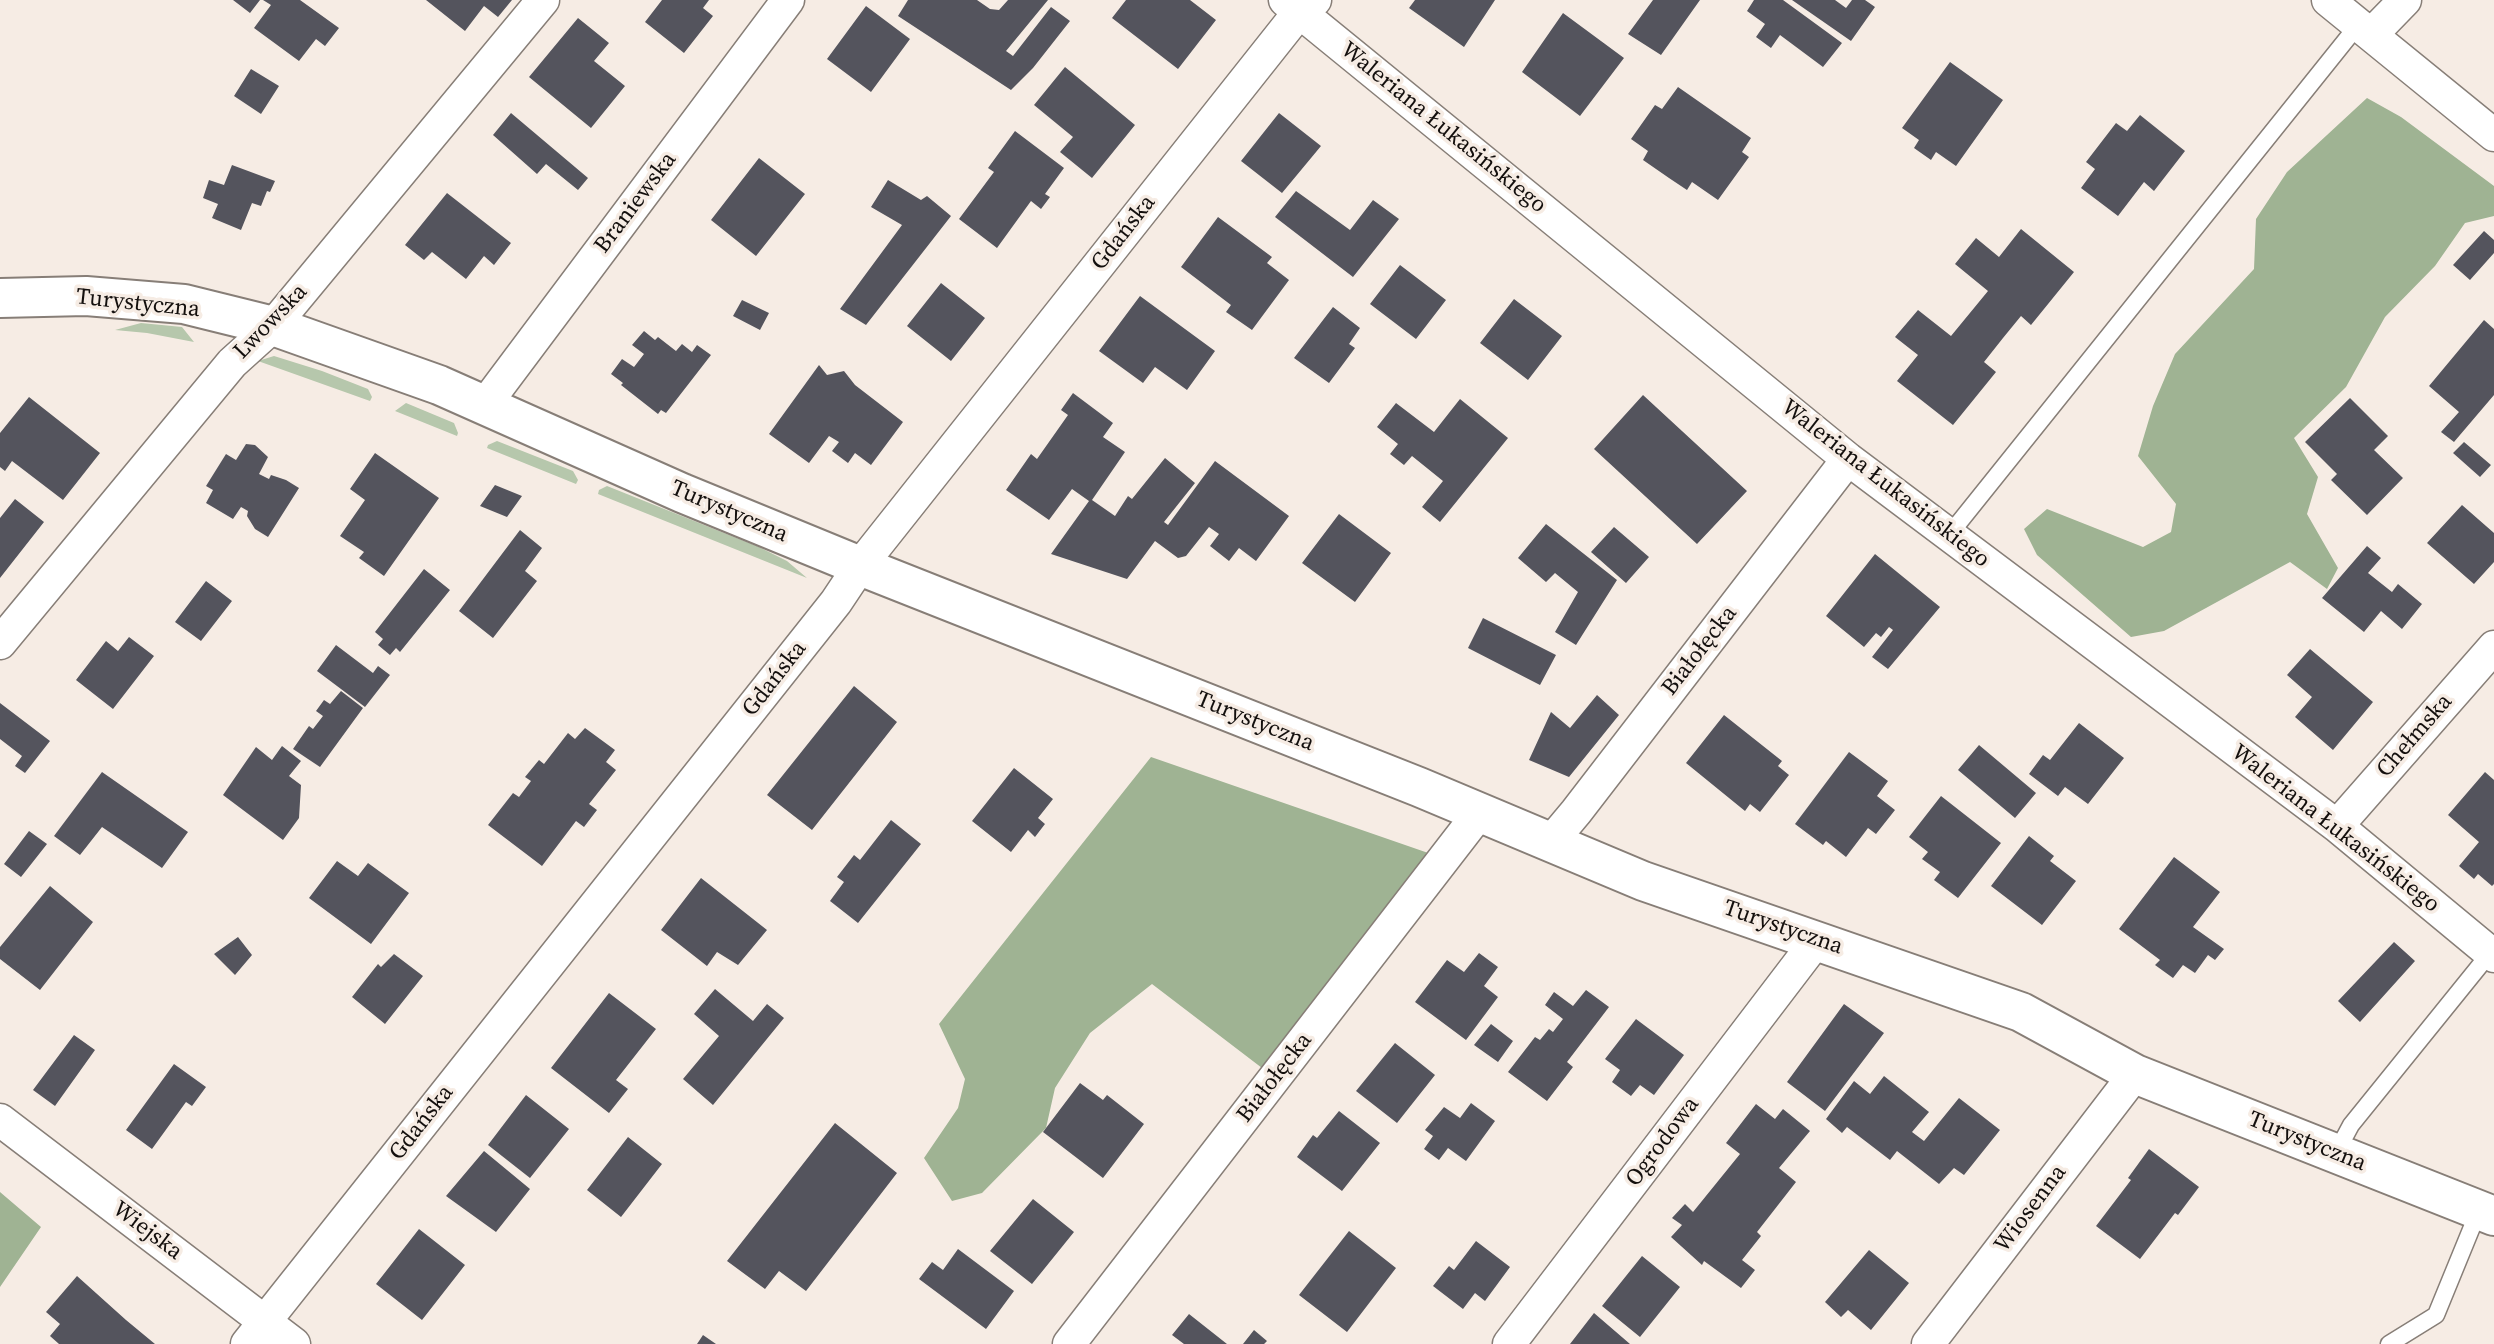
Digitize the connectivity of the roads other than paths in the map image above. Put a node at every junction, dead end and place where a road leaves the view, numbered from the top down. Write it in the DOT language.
graph roads {
  1 [pos="543,0"];
  2 [pos="788,0"];
  3 [pos="2328,0"];
  4 [pos="2405,0"];
  5 [pos="1300,4"];
  6 [pos="2365,30"];
  7 [pos="2494,135"];
  8 [pos="0,298"];
  9 [pos="273,327"];
  10 [pos="484,406"];
  11 [pos="1848,459"];
  12 [pos="1949,535"];
  13 [pos="860,566"];
  14 [pos="0,643"];
  15 [pos="2494,647"];
  16 [pos="1480,812"];
  17 [pos="2337,826"];
  18 [pos="1550,843"];
  19 [pos="1817,940"];
  20 [pos="2492,954"];
  21 [pos="2135,1074"];
  22 [pos="0,1120"];
  23 [pos="2336,1153"];
  24 [pos="2487,1213"];
  25 [pos="256,1332"];
  26 [pos="294,1344"];
  27 [pos="1069,1344"];
  28 [pos="1508,1344"];
  29 [pos="1928,1344"];
  30 [pos="2389,1344"];
  1 -- 9 [label="street, Lwowska"];
  2 -- 10 [label="street, Braniewska"];
  3 -- 6 [label="street"];
  4 -- 6 [label="street"];
  5 -- 11 [label="street, Waleriana Łukasińskiego"];
  5 -- 13 [label="street, Gdańska"];
  6 -- 7 [label="street"];
  6 -- 12 [label="lane"];
  8 -- 9 [label="street, Turystyczna"];
  9 -- 10 [label="street, Turystyczna"];
  9 -- 14 [label="street, Lwowska"];
  10 -- 13 [label="street, Turystyczna"];
  11 -- 12 [label="street, Waleriana Łukasińskiego"];
  11 -- 18 [label="street, Białołęcka"];
  12 -- 17 [label="street, Waleriana Łukasińskiego"];
  13 -- 16 [label="street, Turystyczna"];
  13 -- 25 [label="street, Gdańska"];
  15 -- 17 [label="street, Chełmska"];
  16 -- 18 [label="street, Turystyczna"];
  16 -- 27 [label="street, Białołęcka"];
  17 -- 20 [label="street, Waleriana Łukasińskiego"];
  18 -- 19 [label="street, Turystyczna"];
  19 -- 21 [label="street, Turystyczna"];
  19 -- 28 [label="street, Ogrodowa"];
  20 -- 23 [label="lane"];
  21 -- 23 [label="street, Turystyczna"];
  21 -- 29 [label="street, Wiosenna"];
  22 -- 25 [label="street, Wiejska"];
  23 -- 24 [label="street, Turystyczna"];
  24 -- 30 [label="lane"];
  25 -- 26 [label="street, Wiejska"];
}
